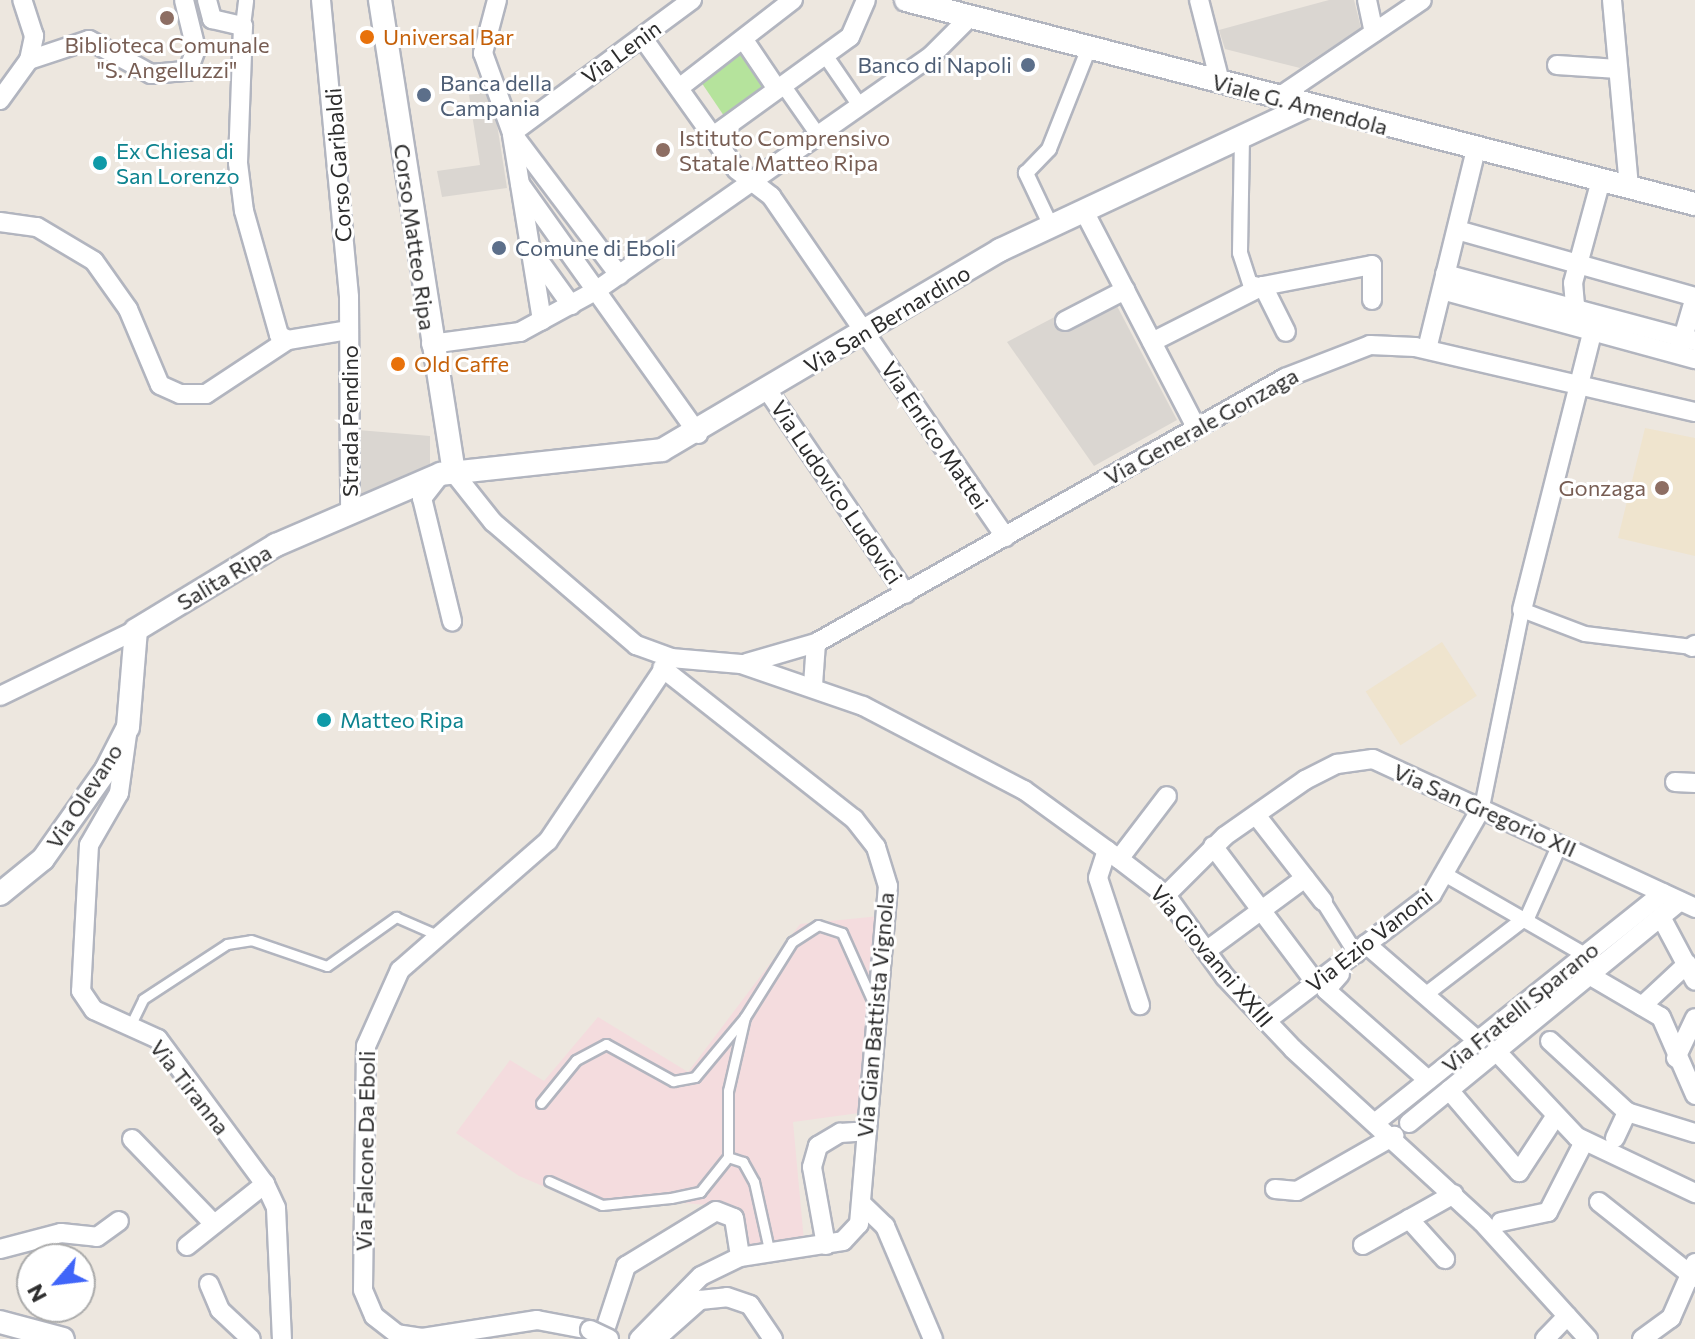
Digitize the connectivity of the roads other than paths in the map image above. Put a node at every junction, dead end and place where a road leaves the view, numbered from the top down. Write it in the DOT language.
graph roads {
  1 [pos="22,0"];
  2 [pos="184,0"];
  3 [pos="207,0"];
  4 [pos="246,0"];
  5 [pos="321,0"];
  6 [pos="380,0"];
  7 [pos="497,0"];
  8 [pos="692,0"];
  9 [pos="793,0"];
  10 [pos="866,0"];
  11 [pos="906,0"];
  12 [pos="1199,0"];
  13 [pos="1367,0"];
  14 [pos="1612,0"];
  15 [pos="1419,1"];
  16 [pos="968,8"];
  17 [pos="243,26"];
  18 [pos="1374,32"];
  19 [pos="642,37"];
  20 [pos="744,40"];
  21 [pos="1089,48"];
  22 [pos="825,55"];
  23 [pos="29,60"];
  24 [pos="1557,65"];
  25 [pos="1618,69"];
  26 [pos="1220,82"];
  27 [pos="780,87"];
  28 [pos="679,88"];
  29 [pos="1276,99"];
  30 [pos="0,100"];
  31 [pos="860,106"];
  32 [pos="1305,107"];
  33 [pos="512,133"];
  34 [pos="818,135"];
  35 [pos="713,136"];
  36 [pos="1242,137"];
  37 [pos="1476,150"];
  38 [pos="1601,180"];
  39 [pos="755,181"];
  40 [pos="520,184"];
  41 [pos="1629,188"];
  42 [pos="1695,204"];
  43 [pos="1084,211"];
  44 [pos="0,222"];
  45 [pos="1051,226"];
  46 [pos="1457,230"];
  47 [pos="531,250"];
  48 [pos="1578,263"];
  49 [pos="619,275"];
  50 [pos="1444,282"];
  51 [pos="1263,286"];
  52 [pos="597,290"];
  53 [pos="1125,290"];
  54 [pos="1695,297"];
  55 [pos="1372,300"];
  56 [pos="571,305"];
  57 [pos="1582,313"];
  58 [pos="542,321"];
  59 [pos="1065,321"];
  60 [pos="349,330"];
  61 [pos="1593,330"];
  62 [pos="1286,332"];
  63 [pos="865,333"];
  64 [pos="288,340"];
  65 [pos="1152,342"];
  66 [pos="431,344"];
  67 [pos="1688,348"];
  68 [pos="1427,349"];
  69 [pos="1581,387"];
  70 [pos="768,391"];
  71 [pos="1695,412"];
  72 [pos="1196,427"];
  73 [pos="698,434"];
  74 [pos="448,474"];
  75 [pos="350,511"];
  76 [pos="1005,537"];
  77 [pos="906,594"];
  78 [pos="1522,610"];
  79 [pos="452,621"];
  80 [pos="136,630"];
  81 [pos="822,634"];
  82 [pos="636,645"];
  83 [pos="1693,646"];
  84 [pos="782,656"];
  85 [pos="741,664"];
  86 [pos="663,669"];
  87 [pos="804,682"];
  88 [pos="0,696"];
  89 [pos="128,727"];
  90 [pos="1675,782"];
  91 [pos="1695,783"];
  92 [pos="1167,796"];
  93 [pos="1482,807"];
  94 [pos="1256,815"];
  95 [pos="1560,844"];
  96 [pos="1213,846"];
  97 [pos="1113,854"];
  98 [pos="1446,875"];
  99 [pos="1305,878"];
  100 [pos="0,894"];
  101 [pos="1166,895"];
  102 [pos="1323,901"];
  103 [pos="1679,901"];
  104 [pos="1261,910"];
  105 [pos="1528,916"];
  106 [pos="1661,917"];
  107 [pos="435,934"];
  108 [pos="1361,950"];
  109 [pos="1206,951"];
  110 [pos="1585,955"];
  111 [pos="1691,973"];
  112 [pos="1589,975"];
  113 [pos="1316,983"];
  114 [pos="1425,995"];
  115 [pos="1140,1005"];
  116 [pos="1642,1006"];
  117 [pos="878,1014"];
  118 [pos="745,1017"];
  119 [pos="1695,1018"];
  120 [pos="1266,1021"];
  121 [pos="132,1022"];
  122 [pos="1478,1041"];
  123 [pos="1550,1041"];
  124 [pos="1496,1051"];
  125 [pos="1676,1058"];
  126 [pos="1428,1080"];
  127 [pos="1449,1090"];
  128 [pos="1695,1095"];
  129 [pos="541,1103"];
  130 [pos="1627,1112"];
  131 [pos="1555,1117"];
  132 [pos="1376,1122"];
  133 [pos="1409,1123"];
  134 [pos="866,1131"];
  135 [pos="1695,1133"];
  136 [pos="1394,1136"];
  137 [pos="1615,1138"];
  138 [pos="132,1139"];
  139 [pos="1584,1142"];
  140 [pos="728,1157"];
  141 [pos="549,1181"];
  142 [pos="265,1184"];
  143 [pos="1275,1189"];
  144 [pos="1695,1193"];
  145 [pos="1454,1194"];
  146 [pos="1599,1202"];
  147 [pos="862,1204"];
  148 [pos="1409,1219"];
  149 [pos="119,1221"];
  150 [pos="1501,1222"];
  151 [pos="214,1224"];
  152 [pos="826,1245"];
  153 [pos="1363,1245"];
  154 [pos="187,1246"];
  155 [pos="0,1249"];
  156 [pos="740,1257"];
  157 [pos="771,1257"];
  158 [pos="1445,1259"];
  159 [pos="1693,1281"];
  160 [pos="209,1284"];
  161 [pos="1567,1316"];
  162 [pos="0,1322"];
  163 [pos="596,1335"];
  164 [pos="643,1336"];
  165 [pos="63,1339"];
  166 [pos="251,1339"];
  167 [pos="282,1339"];
  168 [pos="609,1339"];
  169 [pos="773,1339"];
  170 [pos="933,1339"];
  171 [pos="1545,1339"];
  172 [pos="1588,1339"];
  173 [pos="1642,1339"];
  1 -- 23 [label="street"];
  2 -- 23 [label="street"];
  3 -- 17 [label="street"];
  4 -- 17 [label="street"];
  5 -- 60 [label="street, Corso Garibaldi"];
  6 -- 66 [label="street, Corso Matteo Ripa"];
  7 -- 33 [label="street"];
  8 -- 19 [label="street, Via Lenin"];
  9 -- 20 [label="street"];
  10 -- 22 [label="street"];
  11 -- 16 [label="street, Viale G. Amendola"];
  12 -- 26 [label="street"];
  13 -- 18 [label="street"];
  14 -- 25 [label="street"];
  15 -- 18 [label="street"];
  16 -- 21 [label="street, Viale G. Amendola"];
  16 -- 31 [label="street"];
  17 -- 64 [label="street"];
  18 -- 29 [label="street"];
  19 -- 28 [label="street, Via Enrico Mattei"];
  19 -- 33 [label="street, Via Lenin"];
  20 -- 27 [label="street"];
  20 -- 28 [label="street"];
  21 -- 26 [label="street, Viale G. Amendola"];
  21 -- 45 [label="street"];
  22 -- 27 [label="street"];
  22 -- 31 [label="street"];
  23 -- 30 [label="street"];
  24 -- 25 [label="street"];
  25 -- 41 [label="street"];
  26 -- 29 [label="street, Viale G. Amendola"];
  27 -- 34 [label="street"];
  27 -- 35 [label="street"];
  28 -- 35 [label="street, Via Enrico Mattei"];
  29 -- 32 [label="street, Viale G. Amendola"];
  31 -- 34 [label="street"];
  32 -- 36 [label="street, Via San Bernardino"];
  32 -- 37 [label="street, Viale G. Amendola"];
  33 -- 40 [label="street"];
  33 -- 49 [label="street"];
  34 -- 39 [label="street"];
  35 -- 39 [label="street, Via Enrico Mattei"];
  36 -- 43 [label="street, Via San Bernardino"];
  36 -- 51 [label="street"];
  37 -- 38 [label="street, Viale G. Amendola"];
  37 -- 46 [label="street"];
  38 -- 41 [label="street, Viale G. Amendola"];
  38 -- 48 [label="street"];
  39 -- 49 [label="street"];
  39 -- 63 [label="street, Via Enrico Mattei"];
  40 -- 47 [label="street"];
  40 -- 52 [label="street"];
  41 -- 42 [label="street, Viale G. Amendola"];
  43 -- 45 [label="street, Via San Bernardino"];
  43 -- 53 [label="street"];
  44 -- 64 [label="street"];
  45 -- 63 [label="street, Via San Bernardino"];
  46 -- 48 [label="street"];
  46 -- 50 [label="street"];
  47 -- 56 [label="street"];
  47 -- 58 [label="street"];
  48 -- 54 [label="street"];
  48 -- 57 [label="street"];
  49 -- 52 [label="street"];
  50 -- 57 [label="street"];
  50 -- 61 [label="street"];
  50 -- 68 [label="street"];
  51 -- 55 [label="street"];
  51 -- 62 [label="street"];
  51 -- 65 [label="street"];
  52 -- 56 [label="street"];
  52 -- 73 [label="street"];
  53 -- 59 [label="street"];
  53 -- 65 [label="street"];
  54 -- 67 [label="street"];
  56 -- 58 [label="street"];
  57 -- 61 [label="street"];
  57 -- 67 [label="street"];
  58 -- 66 [label="street"];
  60 -- 64 [label="street"];
  60 -- 75 [label="street, Strada Pendino"];
  61 -- 67 [label="street"];
  61 -- 69 [label="street"];
  63 -- 70 [label="street, Via San Bernardino"];
  63 -- 76 [label="street, Via Enrico Mattei"];
  65 -- 72 [label="street"];
  66 -- 74 [label="street, Corso Matteo Ripa"];
  68 -- 69 [label="street, Via Generale Gonzaga"];
  68 -- 72 [label="street, Via Generale Gonzaga"];
  69 -- 71 [label="street, Via Generale Gonzaga"];
  69 -- 78 [label="street"];
  70 -- 73 [label="street, Via San Bernardino"];
  70 -- 77 [label="street, Via Ludovico Ludovici"];
  72 -- 76 [label="street, Via Generale Gonzaga"];
  73 -- 74 [label="street, Via San Bernardino"];
  74 -- 75 [label="street, Salita Ripa"];
  74 -- 79 [label="street"];
  74 -- 82 [label="street, Via Gian Battista Vignola"];
  75 -- 80 [label="street, Salita Ripa"];
  76 -- 77 [label="street, Via Generale Gonzaga"];
  77 -- 81 [label="street, Via Generale Gonzaga"];
  78 -- 83 [label="street"];
  78 -- 93 [label="street"];
  80 -- 88 [label="street, Salita Ripa"];
  80 -- 89 [label="street, Via Olevano"];
  81 -- 84 [label="street, Via Generale Gonzaga"];
  81 -- 87 [label="street"];
  82 -- 86 [label="street, Via Gian Battista Vignola"];
  82 -- 86 [label="street, Via Gian Battista Vignola"];
  84 -- 85 [label="street, Via Generale Gonzaga"];
  84 -- 87 [label="street"];
  85 -- 86 [label="street, Via Giovanni XXIII"];
  85 -- 87 [label="street, Via Giovanni XXIII"];
  86 -- 107 [label="street, Via Falcone Da Eboli"];
  86 -- 117 [label="street, Via Gian Battista Vignola"];
  87 -- 97 [label="street, Via Giovanni XXIII"];
  89 -- 100 [label="street, Via Olevano"];
  89 -- 121 [label="street, Via Tiranna"];
  90 -- 91 [label="street"];
  92 -- 97 [label="street"];
  93 -- 94 [label="street, Via San Gregorio XII"];
  93 -- 95 [label="street, Via San Gregorio XII"];
  93 -- 98 [label="street, Via Ezio Vanoni"];
  94 -- 96 [label="street, Via San Gregorio XII"];
  94 -- 99 [label="street"];
  95 -- 103 [label="street, Via San Gregorio XII"];
  95 -- 105 [label="street"];
  96 -- 101 [label="street, Via San Gregorio XII"];
  96 -- 104 [label="street"];
  97 -- 101 [label="street, Via Giovanni XXIII"];
  97 -- 115 [label="street"];
  98 -- 105 [label="street"];
  98 -- 108 [label="street, Via Ezio Vanoni"];
  99 -- 102 [label="street"];
  99 -- 104 [label="street"];
  101 -- 109 [label="street, Via Giovanni XXIII"];
  102 -- 108 [label="street"];
  103 -- 106 [label="street"];
  103 -- 110 [label="street, Via Fratelli Sparano"];
  104 -- 109 [label="street"];
  104 -- 113 [label="street"];
  105 -- 110 [label="street"];
  105 -- 114 [label="street"];
  106 -- 111 [label="street"];
  106 -- 112 [label="street"];
  107 -- 121 [label="lane"];
  107 -- 163 [label="street, Via Falcone Da Eboli"];
  108 -- 113 [label="street, Via Ezio Vanoni"];
  108 -- 114 [label="street"];
  108 -- 126 [label="street"];
  109 -- 120 [label="street, Via Giovanni XXIII"];
  110 -- 122 [label="street, Via Fratelli Sparano"];
  111 -- 116 [label="street"];
  112 -- 116 [label="street"];
  112 -- 124 [label="street"];
  113 -- 120 [label="street, Via Ezio Vanoni"];
  114 -- 122 [label="street"];
  116 -- 125 [label="street"];
  117 -- 118 [label="lane"];
  117 -- 134 [label="street, Via Gian Battista Vignola"];
  118 -- 129 [label="lane"];
  118 -- 140 [label="lane"];
  119 -- 125 [label="street"];
  120 -- 132 [label="street, Via Giovanni XXIII"];
  121 -- 142 [label="street, Via Tiranna"];
  122 -- 126 [label="street, Via Fratelli Sparano"];
  123 -- 130 [label="street"];
  124 -- 127 [label="street"];
  124 -- 131 [label="street"];
  125 -- 128 [label="street"];
  126 -- 132 [label="street, Via Fratelli Sparano"];
  127 -- 131 [label="street"];
  127 -- 133 [label="street"];
  130 -- 135 [label="street"];
  130 -- 137 [label="street"];
  131 -- 139 [label="street"];
  132 -- 136 [label="street, Via Giovanni XXIII"];
  134 -- 147 [label="street, Via Gian Battista Vignola"];
  134 -- 152 [label="street"];
  136 -- 143 [label="street"];
  136 -- 145 [label="street, Via Giovanni XXIII"];
  138 -- 151 [label="street"];
  139 -- 144 [label="street"];
  139 -- 150 [label="street"];
  140 -- 141 [label="lane"];
  140 -- 157 [label="lane"];
  142 -- 151 [label="street"];
  142 -- 167 [label="street, Via Tiranna"];
  145 -- 148 [label="street"];
  145 -- 161 [label="street, Via Giovanni XXIII"];
  146 -- 159 [label="street"];
  147 -- 152 [label="street"];
  147 -- 170 [label="street"];
  148 -- 153 [label="street"];
  148 -- 158 [label="street"];
  149 -- 155 [label="street"];
  151 -- 154 [label="street"];
  152 -- 157 [label="street"];
  156 -- 157 [label="street"];
  156 -- 163 [label="street"];
  156 -- 164 [label="street"];
  159 -- 173 [label="street"];
  160 -- 166 [label="street"];
  161 -- 171 [label="street"];
  161 -- 172 [label="street, Via Giovanni XXIII"];
  162 -- 165 [label="street"];
  163 -- 168 [label="street, Via Falcone Da Eboli, bridge"];
  164 -- 169 [label="street"];
}
